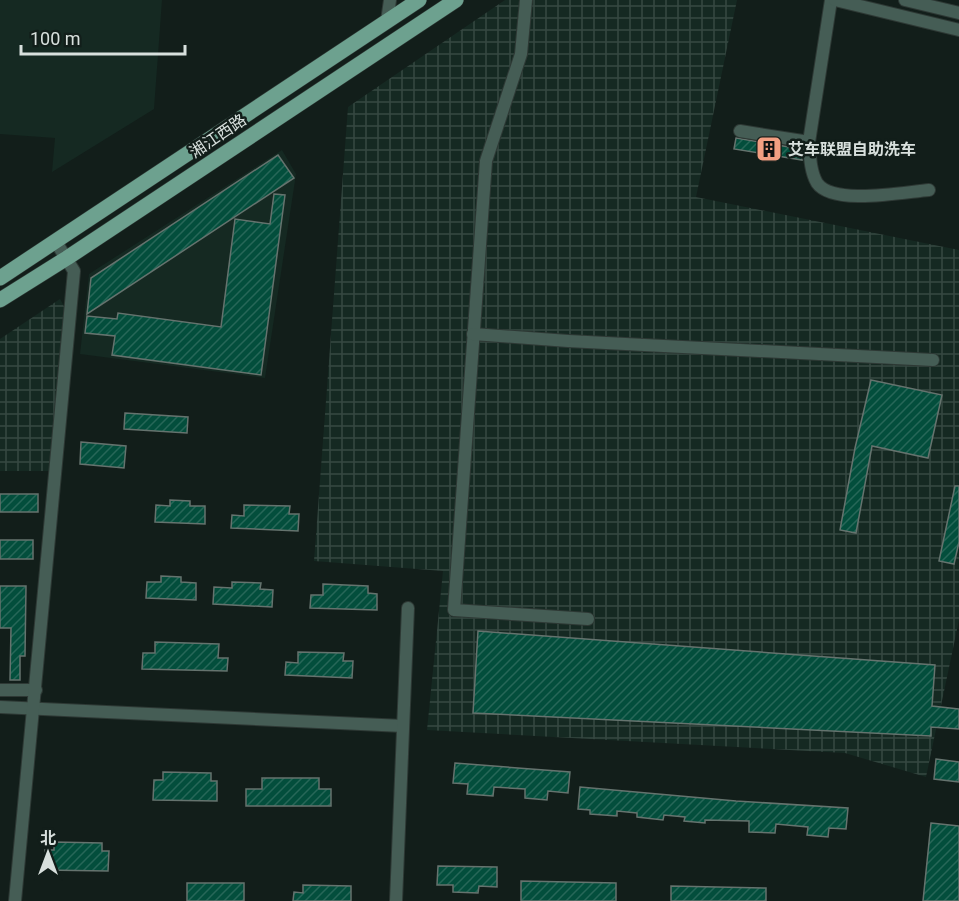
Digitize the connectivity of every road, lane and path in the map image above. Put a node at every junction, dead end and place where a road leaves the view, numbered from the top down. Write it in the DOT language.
graph roads {
  1 [pos="390,0"];
  2 [pos="419,0"];
  3 [pos="456,0"];
  4 [pos="526,0"];
  5 [pos="833,0"];
  6 [pos="905,0"];
  7 [pos="959,14"];
  8 [pos="387,21"];
  9 [pos="959,30"];
  10 [pos="740,131"];
  11 [pos="809,142"];
  12 [pos="929,190"];
  13 [pos="56,242"];
  14 [pos="67,258"];
  15 [pos="0,278"];
  16 [pos="0,300"];
  17 [pos="473,334"];
  18 [pos="933,360"];
  19 [pos="408,608"];
  20 [pos="588,619"];
  21 [pos="0,690"];
  22 [pos="36,690"];
  23 [pos="0,706"];
  24 [pos="34,708"];
  25 [pos="403,726"];
  26 [pos="15,901"];
  27 [pos="396,901"];
  1 -- 8 [label="street"];
  2 -- 8 [label="main road, 湘江西路"];
  3 -- 14 [label="main road, 湘江西路"];
  4 -- 17 [label="street"];
  5 -- 9 [label="street"];
  5 -- 11 [label="street"];
  6 -- 7 [label="street"];
  8 -- 13 [label="main road, 湘江西路"];
  10 -- 11 [label="street"];
  11 -- 12 [label="street"];
  13 -- 14 [label="street"];
  13 -- 15 [label="main road, 湘江西路"];
  14 -- 16 [label="main road, 湘江西路"];
  14 -- 22 [label="street"];
  17 -- 18 [label="street"];
  17 -- 20 [label="street"];
  19 -- 25 [label="street"];
  21 -- 22 [label="street"];
  22 -- 24 [label="street"];
  23 -- 24 [label="street"];
  24 -- 25 [label="street"];
  24 -- 26 [label="street"];
  25 -- 27 [label="street"];
}
